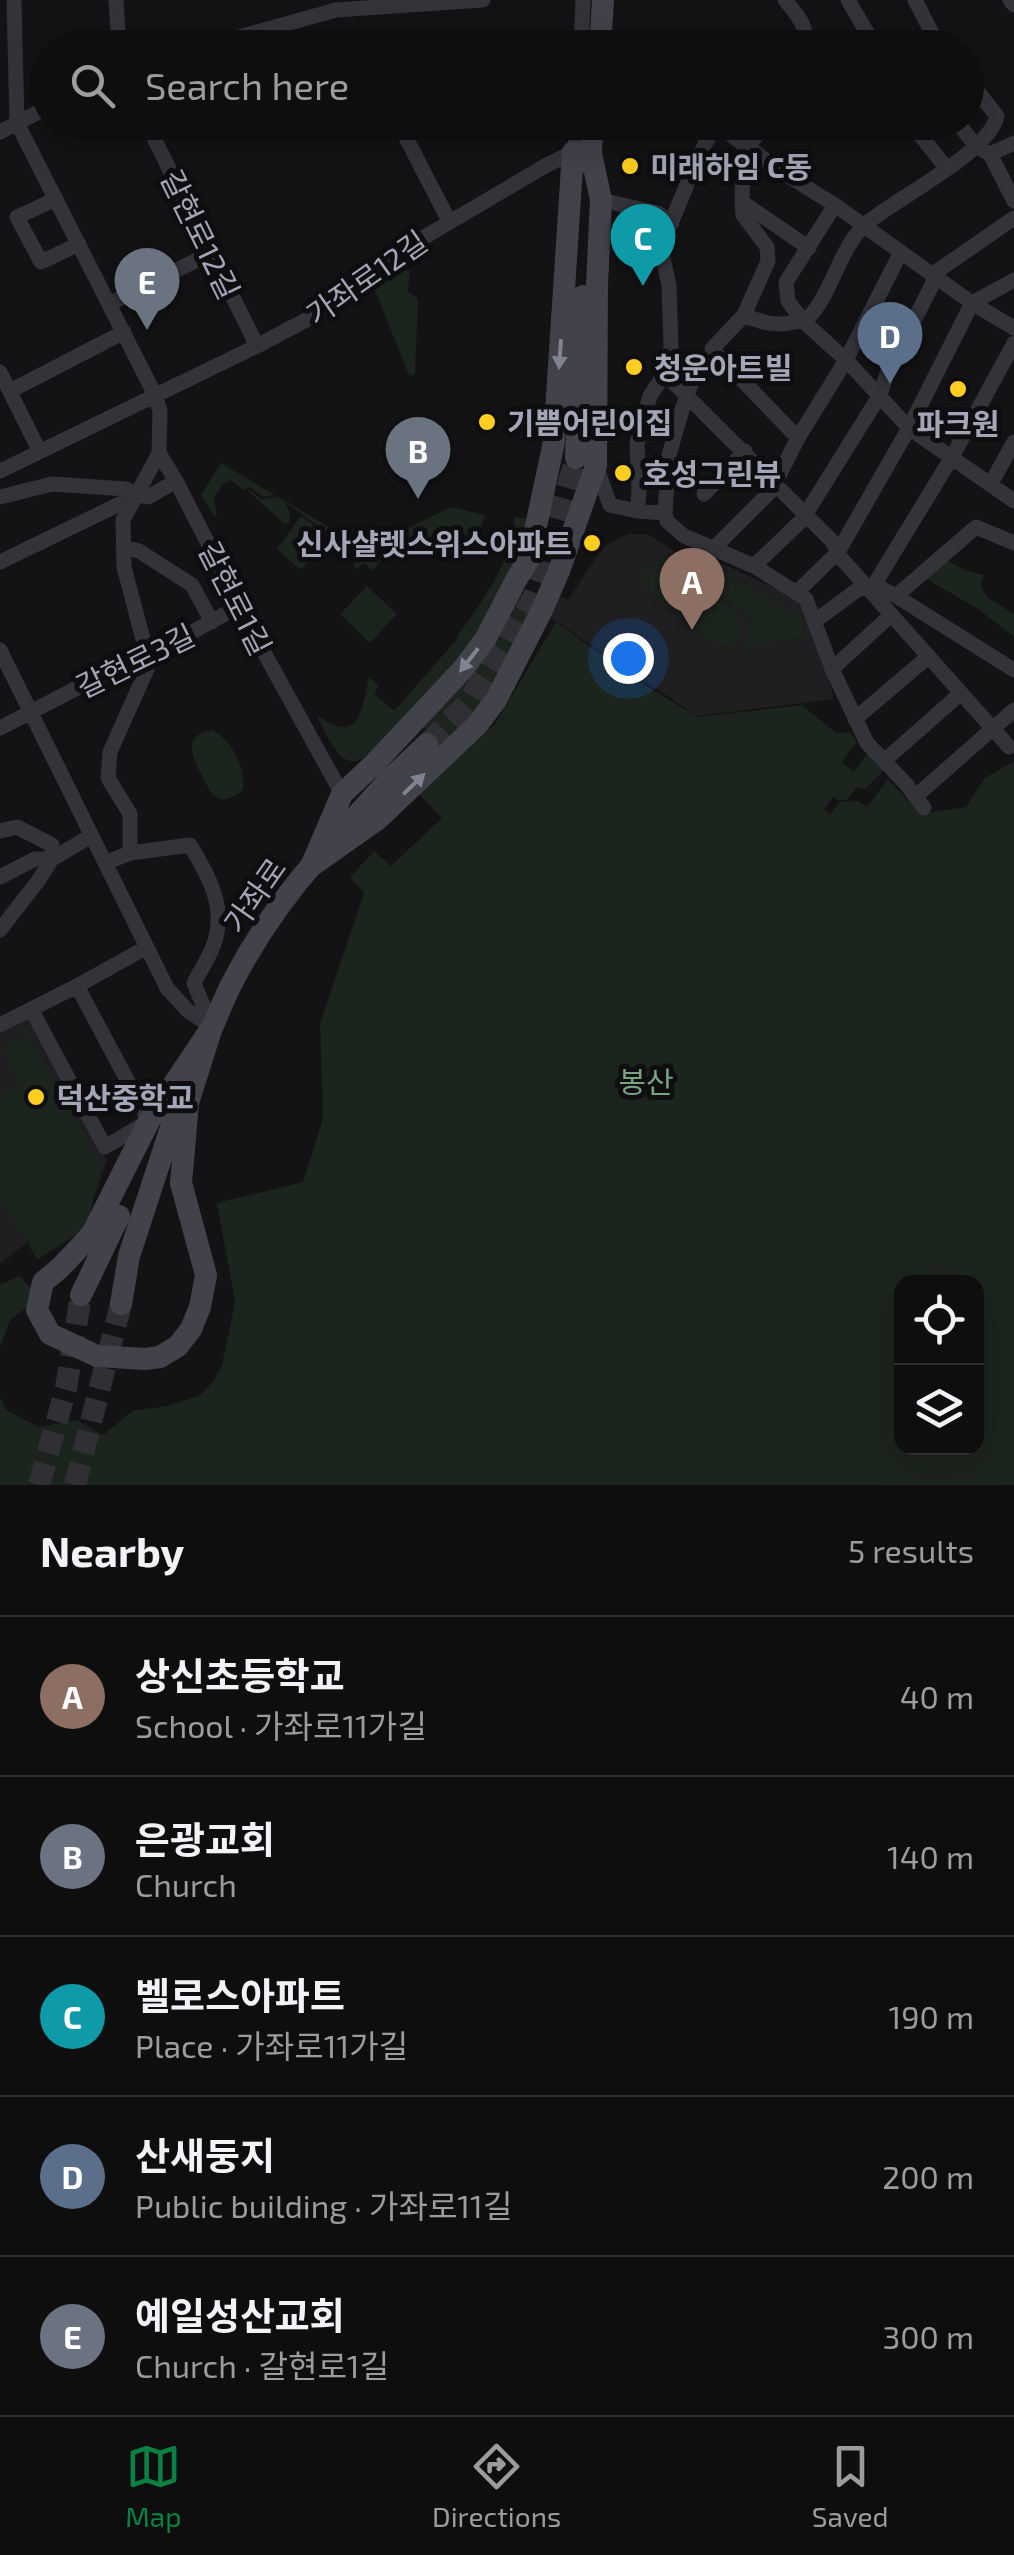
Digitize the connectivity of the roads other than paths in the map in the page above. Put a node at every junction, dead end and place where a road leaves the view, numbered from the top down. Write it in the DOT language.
graph roads {
  1 [pos="14,0"];
  2 [pos="116,0"];
  3 [pos="483,0"];
  4 [pos="583,0"];
  5 [pos="602,0"];
  6 [pos="785,0"];
  7 [pos="915,0"];
  8 [pos="854,2"];
  9 [pos="389,3"];
  10 [pos="118,30"];
  11 [pos="262,30"];
  12 [pos="582,30"];
  13 [pos="601,30"];
  14 [pos="806,30"];
  15 [pos="867,30"];
  16 [pos="930,30"];
  17 [pos="984,100"];
  18 [pos="30,117"];
  19 [pos="17,123"];
  20 [pos="0,132"];
  21 [pos="155,140"];
  22 [pos="407,140"];
  23 [pos="580,140"];
  24 [pos="587,140"];
  25 [pos="707,140"];
  26 [pos="739,140"];
  27 [pos="752,140"];
  28 [pos="924,140"];
  29 [pos="974,140"];
  30 [pos="1014,143"];
  31 [pos="747,146"];
  32 [pos="983,150"];
  33 [pos="582,153"];
  34 [pos="947,169"];
  35 [pos="56,198"];
  36 [pos="601,200"];
  37 [pos="1014,201"];
  38 [pos="742,202"];
  39 [pos="835,205"];
  40 [pos="1014,218"];
  41 [pos="448,221"];
  42 [pos="672,223"];
  43 [pos="864,226"];
  44 [pos="79,244"];
  45 [pos="809,248"];
  46 [pos="900,252"];
  47 [pos="210,253"];
  48 [pos="933,274"];
  49 [pos="1014,280"];
  50 [pos="972,303"];
  51 [pos="109,304"];
  52 [pos="744,315"];
  53 [pos="802,320"];
  54 [pos="1014,328"];
  55 [pos="124,332"];
  56 [pos="1014,342"];
  57 [pos="257,346"];
  58 [pos="714,351"];
  59 [pos="846,360"];
  60 [pos="0,372"];
  61 [pos="666,372"];
  62 [pos="10,391"];
  63 [pos="688,395"];
  64 [pos="880,395"];
  65 [pos="155,396"];
  66 [pos="909,428"];
  67 [pos="798,438"];
  68 [pos="1014,442"];
  69 [pos="39,450"];
  70 [pos="745,451"];
  71 [pos="158,453"];
  72 [pos="952,457"];
  73 [pos="637,458"];
  74 [pos="586,462"];
  75 [pos="667,466"];
  76 [pos="0,471"];
  77 [pos="546,480"];
  78 [pos="176,481"];
  79 [pos="776,482"];
  80 [pos="990,484"];
  81 [pos="704,494"];
  82 [pos="138,495"];
  83 [pos="587,495"];
  84 [pos="0,497"];
  85 [pos="1014,501"];
  86 [pos="637,512"];
  87 [pos="806,512"];
  88 [pos="666,517"];
  89 [pos="1014,542"];
  90 [pos="123,547"];
  91 [pos="712,550"];
  92 [pos="838,552"];
  93 [pos="530,559"];
  94 [pos="0,562"];
  95 [pos="754,566"];
  96 [pos="558,571"];
  97 [pos="870,585"];
  98 [pos="796,593"];
  99 [pos="896,596"];
  100 [pos="507,598"];
  101 [pos="239,606"];
  102 [pos="544,607"];
  103 [pos="892,616"];
  104 [pos="212,622"];
  105 [pos="814,622"];
  106 [pos="0,650"];
  107 [pos="146,656"];
  108 [pos="929,656"];
  109 [pos="832,669"];
  110 [pos="1014,670"];
  111 [pos="961,693"];
  112 [pos="1014,710"];
  113 [pos="31,712"];
  114 [pos="856,719"];
  115 [pos="993,727"];
  116 [pos="0,728"];
  117 [pos="428,744"];
  118 [pos="1009,747"];
  119 [pos="884,761"];
  120 [pos="342,794"];
  121 [pos="0,832"];
  122 [pos="92,836"];
  123 [pos="130,853"];
  124 [pos="52,860"];
  125 [pos="104,863"];
  126 [pos="310,867"];
  127 [pos="0,876"];
  128 [pos="0,930"];
  129 [pos="147,947"];
  130 [pos="78,986"];
  131 [pos="31,1008"];
  132 [pos="0,1025"];
  133 [pos="212,1027"];
  134 [pos="176,1112"];
  135 [pos="149,1121"];
  136 [pos="81,1294"];
  137 [pos="121,1304"];
  1 -- 19 [label="street"];
  2 -- 10 [label="street"];
  3 -- 9 [label="street"];
  4 -- 12 [label="street"];
  5 -- 13 [label="main road"];
  6 -- 14 [label="street"];
  7 -- 16 [label="street"];
  8 -- 15 [label="street"];
  9 -- 11 [label="street"];
  17 -- 32 [label="street"];
  18 -- 19 [label="street"];
  19 -- 20 [label="street"];
  19 -- 35 [label="street"];
  21 -- 47 [label="street, 갈현로12길"];
  22 -- 41 [label="street"];
  23 -- 33 [label="street"];
  24 -- 33 [label="main road"];
  25 -- 42 [label="street"];
  26 -- 31 [label="street"];
  27 -- 31 [label="street"];
  28 -- 34 [label="street"];
  29 -- 32 [label="street"];
  30 -- 32 [label="street"];
  31 -- 38 [label="street"];
  31 -- 39 [label="street"];
  32 -- 34 [label="street"];
  32 -- 37 [label="street"];
  33 -- 36 [label="main road"];
  33 -- 41 [label="street, 가좌로12길"];
  33 -- 74 [label="main road"];
  33 -- 77 [label="main road, one-way"];
  34 -- 43 [label="street"];
  35 -- 44 [label="street"];
  35 -- 44 [label="street"];
  36 -- 42 [label="street"];
  36 -- 74 [label="main road"];
  38 -- 45 [label="street"];
  38 -- 52 [label="street"];
  39 -- 43 [label="street"];
  39 -- 45 [label="street"];
  40 -- 48 [label="street"];
  41 -- 57 [label="street, 가좌로12길"];
  42 -- 61 [label="street"];
  43 -- 46 [label="street"];
  43 -- 53 [label="street"];
  44 -- 51 [label="street"];
  45 -- 53 [label="street"];
  46 -- 48 [label="street"];
  46 -- 59 [label="street"];
  47 -- 51 [label="street"];
  47 -- 57 [label="street, 갈현로12길"];
  48 -- 50 [label="street"];
  48 -- 64 [label="street"];
  49 -- 50 [label="street"];
  50 -- 54 [label="street"];
  50 -- 66 [label="street"];
  51 -- 55 [label="street"];
  52 -- 53 [label="street"];
  52 -- 58 [label="street"];
  53 -- 59 [label="street"];
  55 -- 62 [label="street"];
  55 -- 65 [label="street"];
  56 -- 72 [label="street"];
  57 -- 65 [label="street, 가좌로12길"];
  58 -- 63 [label="street"];
  58 -- 67 [label="street"];
  59 -- 64 [label="street"];
  59 -- 67 [label="street"];
  60 -- 62 [label="street"];
  61 -- 63 [label="street"];
  61 -- 73 [label="street"];
  62 -- 69 [label="street"];
  63 -- 70 [label="street"];
  63 -- 75 [label="street"];
  64 -- 66 [label="street"];
  64 -- 87 [label="street"];
  65 -- 69 [label="street"];
  65 -- 71 [label="street"];
  66 -- 72 [label="street"];
  66 -- 92 [label="street"];
  67 -- 79 [label="street"];
  68 -- 80 [label="street"];
  69 -- 76 [label="street"];
  70 -- 79 [label="street"];
  70 -- 81 [label="street"];
  71 -- 78 [label="street, 갈현로1길"];
  71 -- 82 [label="street"];
  72 -- 80 [label="street"];
  72 -- 97 [label="street"];
  73 -- 75 [label="street"];
  73 -- 86 [label="street"];
  74 -- 83 [label="main road"];
  74 -- 86 [label="street"];
  75 -- 88 [label="street"];
  77 -- 83 [label="main road"];
  77 -- 93 [label="main road"];
  78 -- 82 [label="street"];
  78 -- 101 [label="street, 갈현로1길"];
  79 -- 87 [label="street"];
  79 -- 91 [label="street"];
  80 -- 85 [label="street"];
  82 -- 84 [label="street"];
  82 -- 90 [label="street"];
  82 -- 94 [label="street"];
  83 -- 96 [label="main road"];
  86 -- 88 [label="street"];
  87 -- 92 [label="street"];
  87 -- 95 [label="street"];
  88 -- 91 [label="street"];
  89 -- 99 [label="street"];
  90 -- 104 [label="street"];
  90 -- 107 [label="street"];
  91 -- 95 [label="street"];
  92 -- 97 [label="street"];
  92 -- 98 [label="street"];
  93 -- 96 [label="main road"];
  93 -- 100 [label="main road"];
  95 -- 98 [label="street"];
  96 -- 102 [label="main road"];
  97 -- 99 [label="street"];
  97 -- 103 [label="street"];
  97 -- 105 [label="street"];
  98 -- 105 [label="street"];
  99 -- 110 [label="street"];
  100 -- 102 [label="main road"];
  100 -- 120 [label="main road, one-way"];
  101 -- 104 [label="street, 갈현로3길"];
  101 -- 120 [label="street, 갈현로1길"];
  126 -- 102 [label="main road, one-way"];
  103 -- 108 [label="street"];
  103 -- 109 [label="street"];
  104 -- 107 [label="street, 갈현로3길"];
  105 -- 109 [label="street"];
  106 -- 113 [label="street"];
  107 -- 113 [label="street, 갈현로3길"];
  107 -- 123 [label="street, 갈현로3길"];
  108 -- 111 [label="street"];
  108 -- 114 [label="street"];
  109 -- 114 [label="street"];
  111 -- 115 [label="street"];
  111 -- 119 [label="street"];
  112 -- 115 [label="street"];
  113 -- 116 [label="street, 갈현로3길"];
  113 -- 122 [label="street"];
  114 -- 119 [label="street"];
  115 -- 118 [label="street"];
  115 -- 119 [label="street"];
  117 -- 126 [label="main road, 가좌로"];
  120 -- 126 [label="main road"];
  121 -- 124 [label="street"];
  122 -- 124 [label="street"];
  122 -- 125 [label="street"];
  123 -- 125 [label="street"];
  123 -- 133 [label="street"];
  124 -- 127 [label="street"];
  124 -- 128 [label="street"];
  125 -- 129 [label="street"];
  126 -- 133 [label="main road, 가좌로"];
  129 -- 130 [label="street"];
  129 -- 133 [label="street"];
  130 -- 131 [label="street"];
  130 -- 135 [label="street"];
  131 -- 132 [label="street"];
  131 -- 135 [label="street"];
  133 -- 134 [label="main road, 가좌로"];
  133 -- 135 [label="main road"];
  133 -- 135 [label="main road"];
  134 -- 136 [label="main road, 가좌로"];
  134 -- 137 [label="main road, 가좌로"];
}
